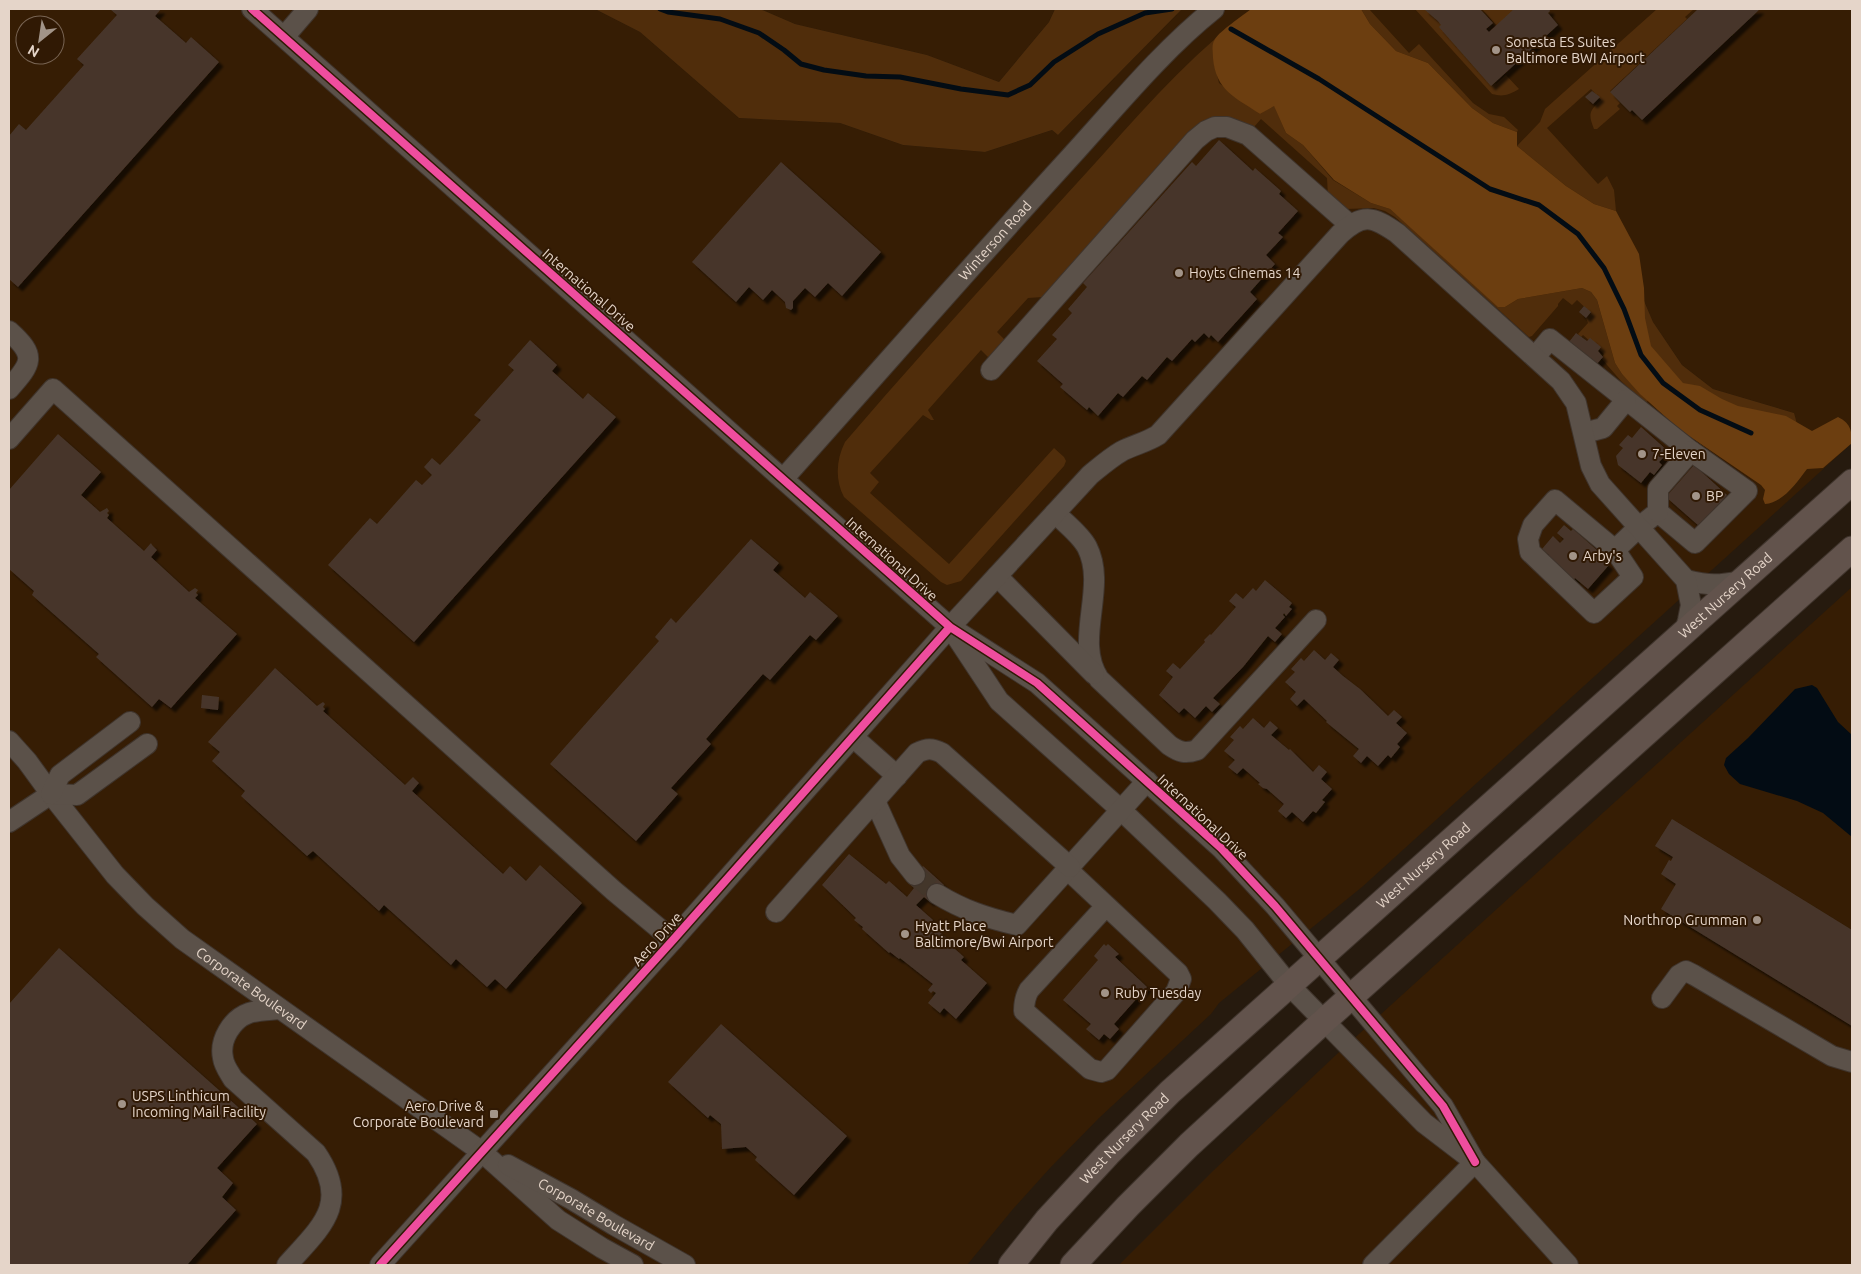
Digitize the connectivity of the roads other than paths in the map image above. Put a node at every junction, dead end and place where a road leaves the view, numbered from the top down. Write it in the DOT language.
graph roads {
  1 [pos="252,9"];
  2 [pos="308,9"];
  3 [pos="1214,9"];
  4 [pos="284,37"];
  5 [pos="1350,225"];
  6 [pos="9,331"];
  7 [pos="1535,357"];
  8 [pos="991,370"];
  9 [pos="9,389"];
  10 [pos="1626,400"];
  11 [pos="1584,433"];
  12 [pos="9,439"];
  13 [pos="1691,451"];
  14 [pos="784,479"];
  15 [pos="1852,482"];
  16 [pos="1658,512"];
  17 [pos="1055,513"];
  18 [pos="1639,527"];
  19 [pos="1852,548"];
  20 [pos="1615,550"];
  21 [pos="997,576"];
  22 [pos="1686,580"];
  23 [pos="1744,580"];
  24 [pos="1316,620"];
  25 [pos="950,627"];
  26 [pos="1684,634"];
  27 [pos="1099,679"];
  28 [pos="130,722"];
  29 [pos="853,737"];
  30 [pos="9,742"];
  31 [pos="147,744"];
  32 [pos="897,776"];
  33 [pos="1147,781"];
  34 [pos="51,794"];
  35 [pos="874,801"];
  36 [pos="1121,810"];
  37 [pos="9,822"];
  38 [pos="1069,868"];
  39 [pos="914,875"];
  40 [pos="937,894"];
  41 [pos="1106,906"];
  42 [pos="776,912"];
  43 [pos="673,940"];
  44 [pos="1320,960"];
  45 [pos="1290,986"];
  46 [pos="1352,996"];
  47 [pos="1662,998"];
  48 [pos="280,1009"];
  49 [pos="1325,1020"];
  50 [pos="1852,1062"];
  51 [pos="482,1152"];
  52 [pos="1475,1162"];
  53 [pos="287,1265"];
  54 [pos="380,1265"];
  55 [pos="634,1265"];
  56 [pos="685,1265"];
  57 [pos="1011,1265"];
  58 [pos="1073,1265"];
  59 [pos="1374,1265"];
  60 [pos="1568,1265"];
  1 -- 4 [label="street, International Drive"];
  2 -- 4 [label="street"];
  3 -- 14 [label="street, Winterson Road"];
  4 -- 14 [label="street, International Drive"];
  5 -- 7 [label="street"];
  5 -- 8 [label="street"];
  5 -- 17 [label="street, Aero Drive"];
  6 -- 9 [label="street"];
  7 -- 10 [label="street"];
  7 -- 11 [label="street"];
  10 -- 11 [label="street"];
  10 -- 13 [label="street"];
  11 -- 18 [label="street"];
  12 -- 43 [label="street"];
  13 -- 16 [label="street"];
  13 -- 16 [label="street"];
  14 -- 25 [label="street, International Drive"];
  15 -- 23 [label="main road, West Nursery Road"];
  16 -- 18 [label="street"];
  17 -- 21 [label="street, Aero Drive"];
  17 -- 27 [label="street"];
  18 -- 20 [label="street"];
  18 -- 22 [label="street"];
  19 -- 46 [label="main road"];
  20 -- 20 [label="street"];
  21 -- 25 [label="street, Aero Drive"];
  21 -- 27 [label="street"];
  22 -- 23 [label="street"];
  22 -- 26 [label="street"];
  23 -- 26 [label="main road, West Nursery Road"];
  24 -- 27 [label="street"];
  25 -- 29 [label="street, Aero Drive"];
  25 -- 33 [label="street, International Drive"];
  25 -- 36 [label="street, International Drive"];
  26 -- 44 [label="main road, West Nursery Road"];
  28 -- 34 [label="street"];
  29 -- 32 [label="street"];
  29 -- 43 [label="street, Aero Drive"];
  30 -- 34 [label="street, Corporate Boulevard"];
  31 -- 34 [label="street"];
  32 -- 35 [label="street"];
  32 -- 38 [label="street"];
  33 -- 36 [label="street"];
  33 -- 44 [label="street, International Drive"];
  34 -- 37 [label="street"];
  34 -- 48 [label="street, Corporate Boulevard"];
  35 -- 39 [label="street"];
  35 -- 42 [label="street"];
  36 -- 38 [label="street"];
  36 -- 45 [label="street, International Drive"];
  38 -- 40 [label="street"];
  38 -- 41 [label="street"];
  41 -- 41 [label="street"];
  43 -- 51 [label="street, Aero Drive"];
  44 -- 45 [label="main road, West Nursery Road"];
  44 -- 46 [label="street, International Drive"];
  45 -- 49 [label="street, International Drive"];
  45 -- 57 [label="main road, West Nursery Road"];
  46 -- 49 [label="main road"];
  46 -- 52 [label="street, International Drive"];
  47 -- 50 [label="street"];
  48 -- 51 [label="street, Corporate Boulevard"];
  48 -- 53 [label="street"];
  49 -- 52 [label="street, International Drive"];
  49 -- 58 [label="main road"];
  51 -- 54 [label="street, Aero Drive"];
  51 -- 55 [label="street, Corporate Boulevard"];
  51 -- 56 [label="street, Corporate Boulevard"];
  52 -- 59 [label="street"];
  52 -- 60 [label="street, International Drive"];
}
